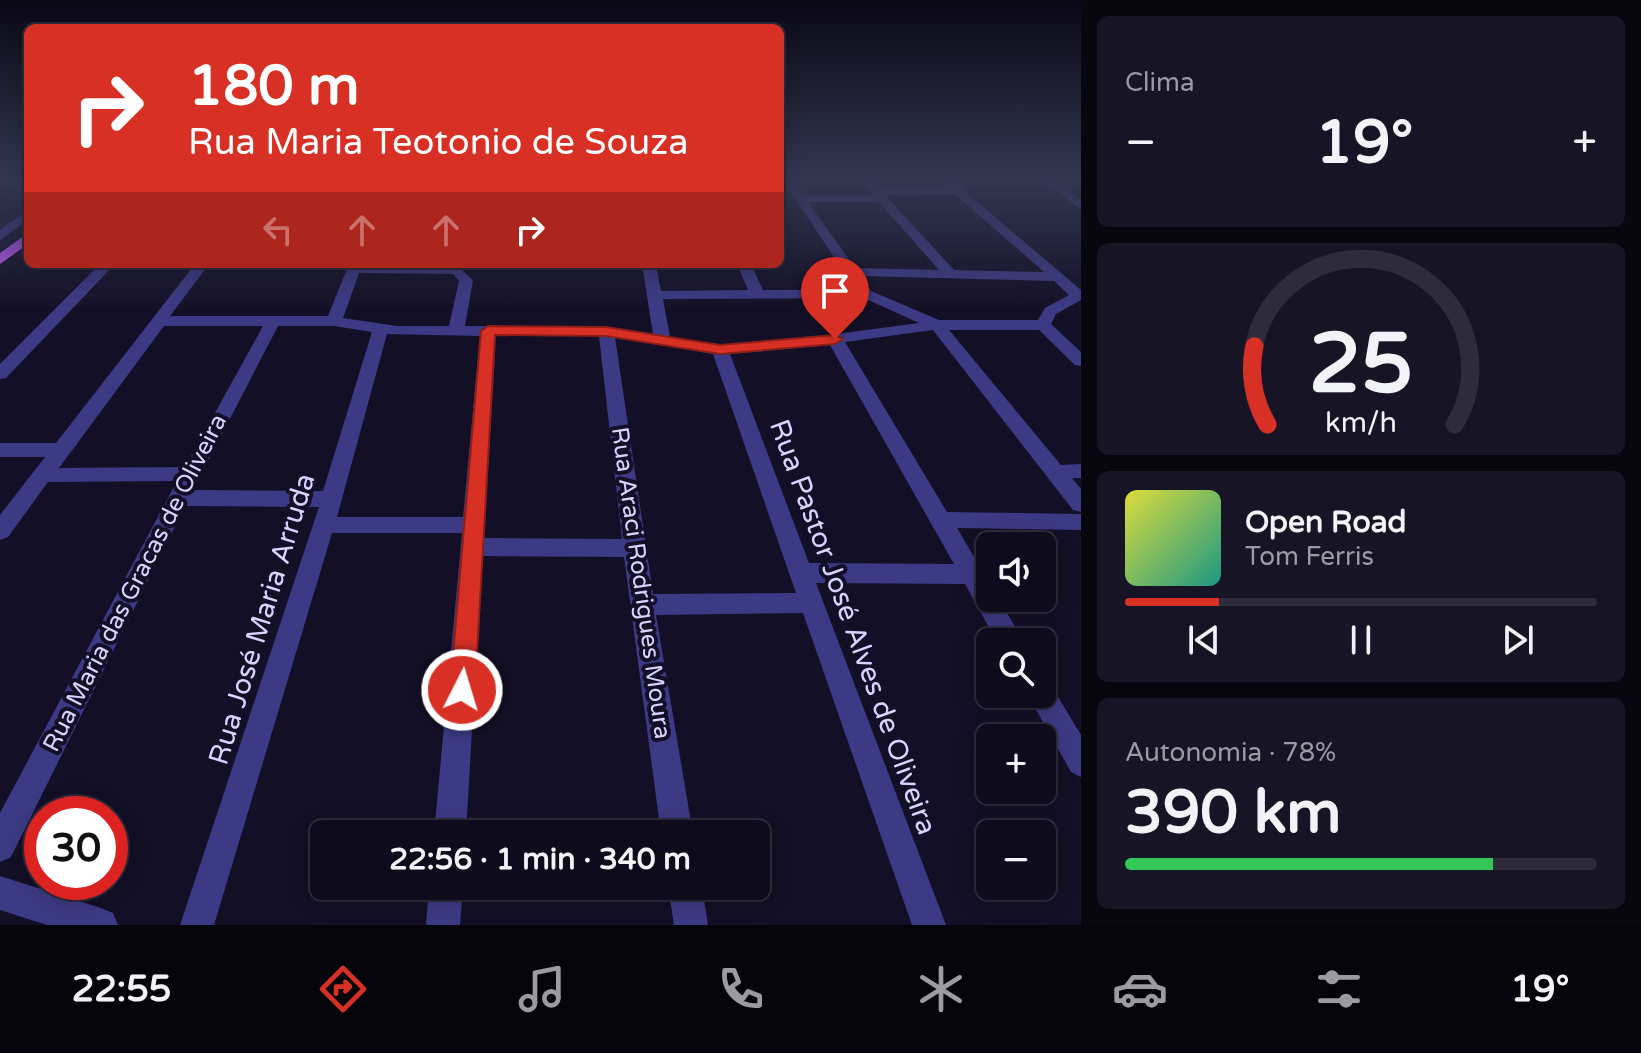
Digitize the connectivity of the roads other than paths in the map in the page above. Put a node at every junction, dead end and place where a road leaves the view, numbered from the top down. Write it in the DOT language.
graph roads {
  1 [pos="815,225"];
  2 [pos="905,225"];
  3 [pos="997,225"];
  4 [pos="24,240"];
  5 [pos="0,260"];
  6 [pos="104,268"];
  7 [pos="199,268"];
  8 [pos="355,268"];
  9 [pos="455,268"];
  10 [pos="650,268"];
  11 [pos="746,268"];
  12 [pos="850,272"];
  13 [pos="950,274"];
  14 [pos="1058,277"];
  15 [pos="757,294"];
  16 [pos="866,294"];
  17 [pos="1079,294"];
  18 [pos="656,295"];
  19 [pos="161,321"];
  20 [pos="273,321"];
  21 [pos="334,321"];
  22 [pos="937,325"];
  23 [pos="1043,325"];
  24 [pos="380,330"];
  25 [pos="456,331"];
  26 [pos="488,331"];
  27 [pos="606,331"];
  28 [pos="662,339"];
  29 [pos="835,339"];
  30 [pos="720,350"];
  31 [pos="1081,361"];
  32 [pos="0,374"];
  33 [pos="0,450"];
  34 [pos="61,450"];
  35 [pos="1081,471"];
  36 [pos="1055,472"];
  37 [pos="190,474"];
  38 [pos="42,475"];
  39 [pos="178,498"];
  40 [pos="331,499"];
  41 [pos="1081,504"];
  42 [pos="941,520"];
  43 [pos="1081,522"];
  44 [pos="324,525"];
  45 [pos="0,531"];
  46 [pos="474,536"];
  47 [pos="636,548"];
  48 [pos="803,573"];
  49 [pos="971,574"];
  50 [pos="814,603"];
  51 [pos="642,605"];
  52 [pos="1003,628"];
  53 [pos="1049,708"];
  54 [pos="1081,762"];
  55 [pos="451,820"];
  56 [pos="675,820"];
  57 [pos="0,846"];
  58 [pos="0,893"];
  59 [pos="445,900"];
  60 [pos="687,900"];
  61 [pos="101,925"];
  62 [pos="197,925"];
  63 [pos="443,925"];
  64 [pos="691,925"];
  65 [pos="929,925"];
  1 -- 12 [label="street"];
  2 -- 13 [label="street"];
  3 -- 14 [label="street"];
  4 -- 5 [label="main road"];
  6 -- 32 [label="street"];
  7 -- 19 [label="street"];
  8 -- 21 [label="street"];
  9 -- 25 [label="street"];
  10 -- 18 [label="street"];
  11 -- 15 [label="street"];
  12 -- 13 [label="street"];
  12 -- 16 [label="street"];
  13 -- 14 [label="street"];
  14 -- 17 [label="street"];
  15 -- 16 [label="street"];
  15 -- 18 [label="street"];
  16 -- 22 [label="street"];
  17 -- 23 [label="street"];
  18 -- 28 [label="street"];
  19 -- 20 [label="street"];
  19 -- 34 [label="street"];
  20 -- 21 [label="street"];
  20 -- 37 [label="street, Rua Maria das Gracas de Oliveira"];
  21 -- 24 [label="street"];
  22 -- 23 [label="street"];
  22 -- 29 [label="street"];
  22 -- 36 [label="street"];
  23 -- 31 [label="street"];
  24 -- 25 [label="street"];
  24 -- 40 [label="street, Rua José Maria Arruda"];
  25 -- 26 [label="street"];
  26 -- 27 [label="street"];
  26 -- 46 [label="street"];
  27 -- 28 [label="street"];
  27 -- 47 [label="street, Rua Araci Rodrigues Moura"];
  28 -- 30 [label="street"];
  29 -- 30 [label="street"];
  29 -- 42 [label="street"];
  30 -- 48 [label="street, Rua Pastor José Alves de Oliveira"];
  33 -- 34 [label="street"];
  34 -- 38 [label="street"];
  35 -- 36 [label="street"];
  36 -- 41 [label="street"];
  37 -- 38 [label="street"];
  37 -- 39 [label="street, Rua Maria das Gracas de Oliveira"];
  38 -- 45 [label="street"];
  39 -- 40 [label="street"];
  39 -- 57 [label="street, Rua Maria das Gracas de Oliveira"];
  40 -- 44 [label="street, Rua José Maria Arruda"];
  42 -- 43 [label="street"];
  42 -- 49 [label="street"];
  44 -- 46 [label="street"];
  44 -- 62 [label="street, Rua José Maria Arruda"];
  46 -- 47 [label="street"];
  46 -- 55 [label="street"];
  47 -- 51 [label="street, Rua Araci Rodrigues Moura"];
  48 -- 49 [label="street"];
  48 -- 50 [label="street, Rua Pastor José Alves de Oliveira"];
  49 -- 52 [label="street"];
  50 -- 51 [label="street"];
  50 -- 65 [label="street, Rua Pastor José Alves de Oliveira"];
  51 -- 56 [label="street, Rua Araci Rodrigues Moura"];
  53 -- 54 [label="street"];
  58 -- 61 [label="street"];
  59 -- 63 [label="street"];
  60 -- 64 [label="street"];
}
